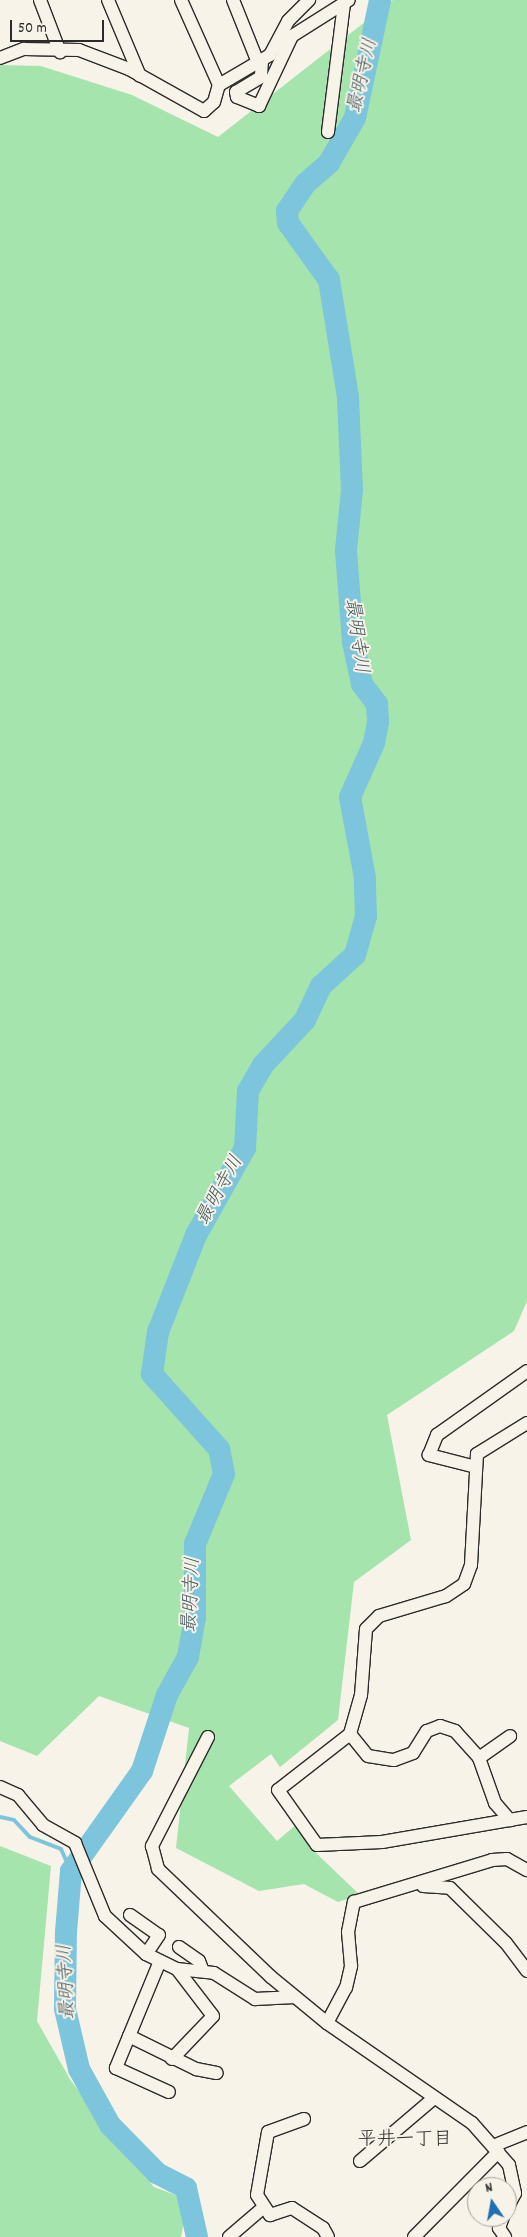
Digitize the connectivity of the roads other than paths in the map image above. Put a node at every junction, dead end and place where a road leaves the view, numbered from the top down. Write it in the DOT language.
graph roads {
  1 [pos="40,0"];
  2 [pos="108,0"];
  3 [pos="181,0"];
  4 [pos="232,0"];
  5 [pos="309,1"];
  6 [pos="346,2"];
  7 [pos="60,52"];
  8 [pos="0,58"];
  9 [pos="261,63"];
  10 [pos="140,76"];
  11 [pos="219,85"];
  12 [pos="328,132"];
  13 [pos="527,1370"];
  14 [pos="527,1423"];
  15 [pos="476,1466"];
  16 [pos="350,1734"];
  17 [pos="510,1736"];
  18 [pos="208,1737"];
  19 [pos="479,1758"];
  20 [pos="0,1787"];
  21 [pos="527,1817"];
  22 [pos="510,1820"];
  23 [pos="527,1870"];
  24 [pos="415,1886"];
  25 [pos="130,1915"];
  26 [pos="179,1947"];
  27 [pos="146,1954"];
  28 [pos="160,1961"];
  29 [pos="177,1969"];
  30 [pos="202,1969"];
  31 [pos="527,1972"];
  32 [pos="295,1997"];
  33 [pos="327,2023"];
  34 [pos="129,2036"];
  35 [pos="172,2059"];
  36 [pos="217,2073"];
  37 [pos="169,2092"];
  38 [pos="434,2098"];
  39 [pos="304,2119"];
  40 [pos="527,2132"];
  41 [pos="496,2149"];
  42 [pos="360,2162"];
  43 [pos="512,2177"];
  44 [pos="264,2207"];
  45 [pos="247,2231"];
  46 [pos="229,2237"];
  47 [pos="328,2237"];
  48 [pos="415,2237"];
  1 -- 7 [label="street"];
  2 -- 10 [label="street"];
  3 -- 11 [label="street"];
  4 -- 9 [label="street"];
  5 -- 9 [label="street"];
  6 -- 9 [label="street"];
  6 -- 12 [label="street"];
  7 -- 8 [label="street"];
  7 -- 10 [label="street"];
  9 -- 11 [label="street"];
  10 -- 11 [label="street"];
  13 -- 15 [label="street"];
  14 -- 15 [label="street"];
  15 -- 16 [label="street"];
  16 -- 19 [label="street"];
  16 -- 22 [label="street"];
  17 -- 19 [label="street"];
  18 -- 32 [label="street"];
  19 -- 22 [label="street"];
  20 -- 27 [label="street"];
  21 -- 22 [label="street"];
  23 -- 24 [label="street"];
  24 -- 31 [label="street"];
  24 -- 33 [label="street"];
  25 -- 27 [label="street"];
  26 -- 30 [label="street"];
  27 -- 28 [label="street"];
  28 -- 29 [label="street"];
  28 -- 34 [label="street"];
  29 -- 30 [label="street"];
  29 -- 35 [label="street"];
  30 -- 32 [label="street"];
  32 -- 33 [label="street"];
  33 -- 38 [label="street"];
  34 -- 35 [label="street"];
  34 -- 37 [label="street"];
  35 -- 36 [label="street"];
  38 -- 41 [label="street"];
  38 -- 42 [label="street"];
  39 -- 44 [label="street"];
  40 -- 41 [label="street"];
  41 -- 43 [label="street"];
  41 -- 48 [label="street"];
  44 -- 45 [label="street"];
  44 -- 47 [label="street"];
  45 -- 46 [label="street"];
}
